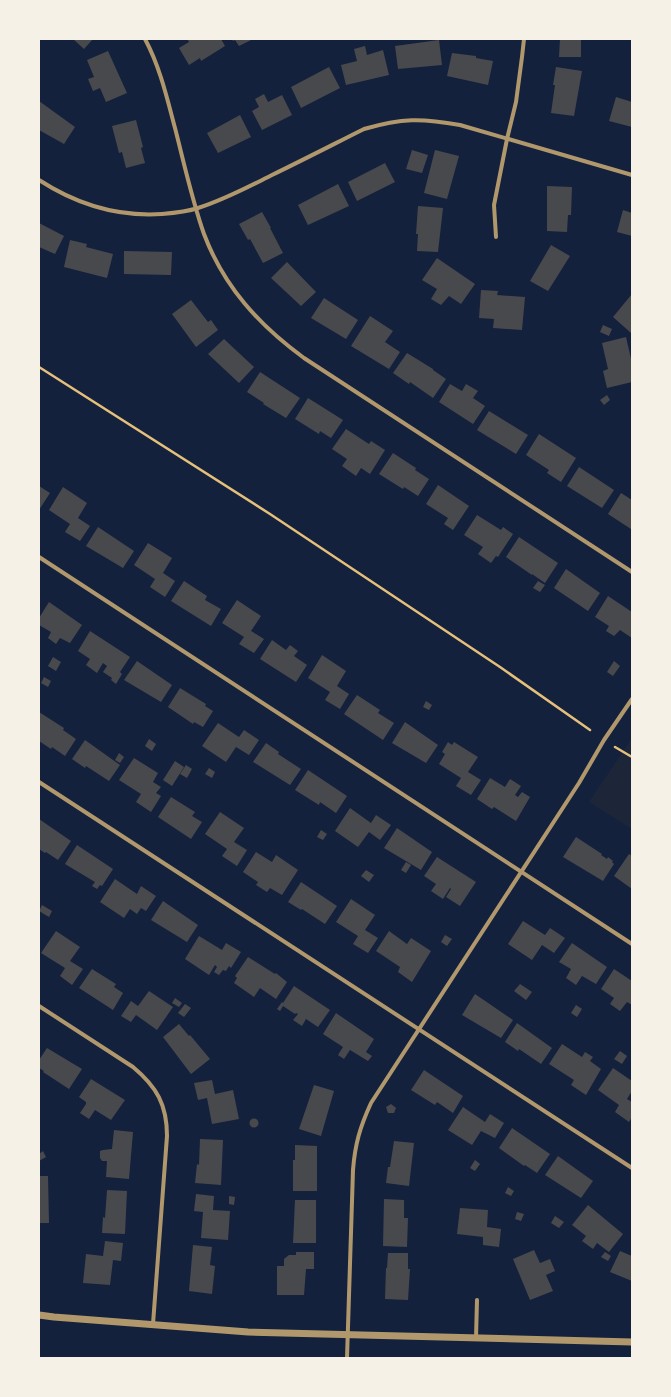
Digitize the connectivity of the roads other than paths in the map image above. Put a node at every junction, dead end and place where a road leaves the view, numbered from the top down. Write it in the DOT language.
graph roads {
  1 [pos="145,39"];
  2 [pos="524,39"];
  3 [pos="507,139"];
  4 [pos="632,175"];
  5 [pos="39,180"];
  6 [pos="196,209"];
  7 [pos="496,237"];
  8 [pos="39,557"];
  9 [pos="632,572"];
  10 [pos="632,699"];
  11 [pos="39,782"];
  12 [pos="521,872"];
  13 [pos="632,944"];
  14 [pos="39,1006"];
  15 [pos="418,1029"];
  16 [pos="632,1168"];
  17 [pos="477,1300"];
  18 [pos="39,1315"];
  19 [pos="153,1324"];
  20 [pos="348,1334"];
  21 [pos="476,1338"];
  22 [pos="632,1342"];
  23 [pos="347,1358"];
  1 -- 6 [label="street"];
  2 -- 3 [label="street"];
  3 -- 4 [label="street"];
  3 -- 6 [label="street"];
  3 -- 7 [label="street"];
  5 -- 6 [label="street"];
  6 -- 9 [label="street"];
  8 -- 12 [label="street"];
  10 -- 12 [label="street"];
  11 -- 15 [label="street"];
  12 -- 13 [label="street"];
  12 -- 15 [label="street"];
  14 -- 19 [label="street"];
  15 -- 16 [label="street"];
  15 -- 20 [label="street"];
  17 -- 21 [label="street"];
  18 -- 19 [label="street"];
  19 -- 20 [label="street"];
  20 -- 21 [label="street"];
  20 -- 23 [label="street"];
  21 -- 22 [label="street"];
}
